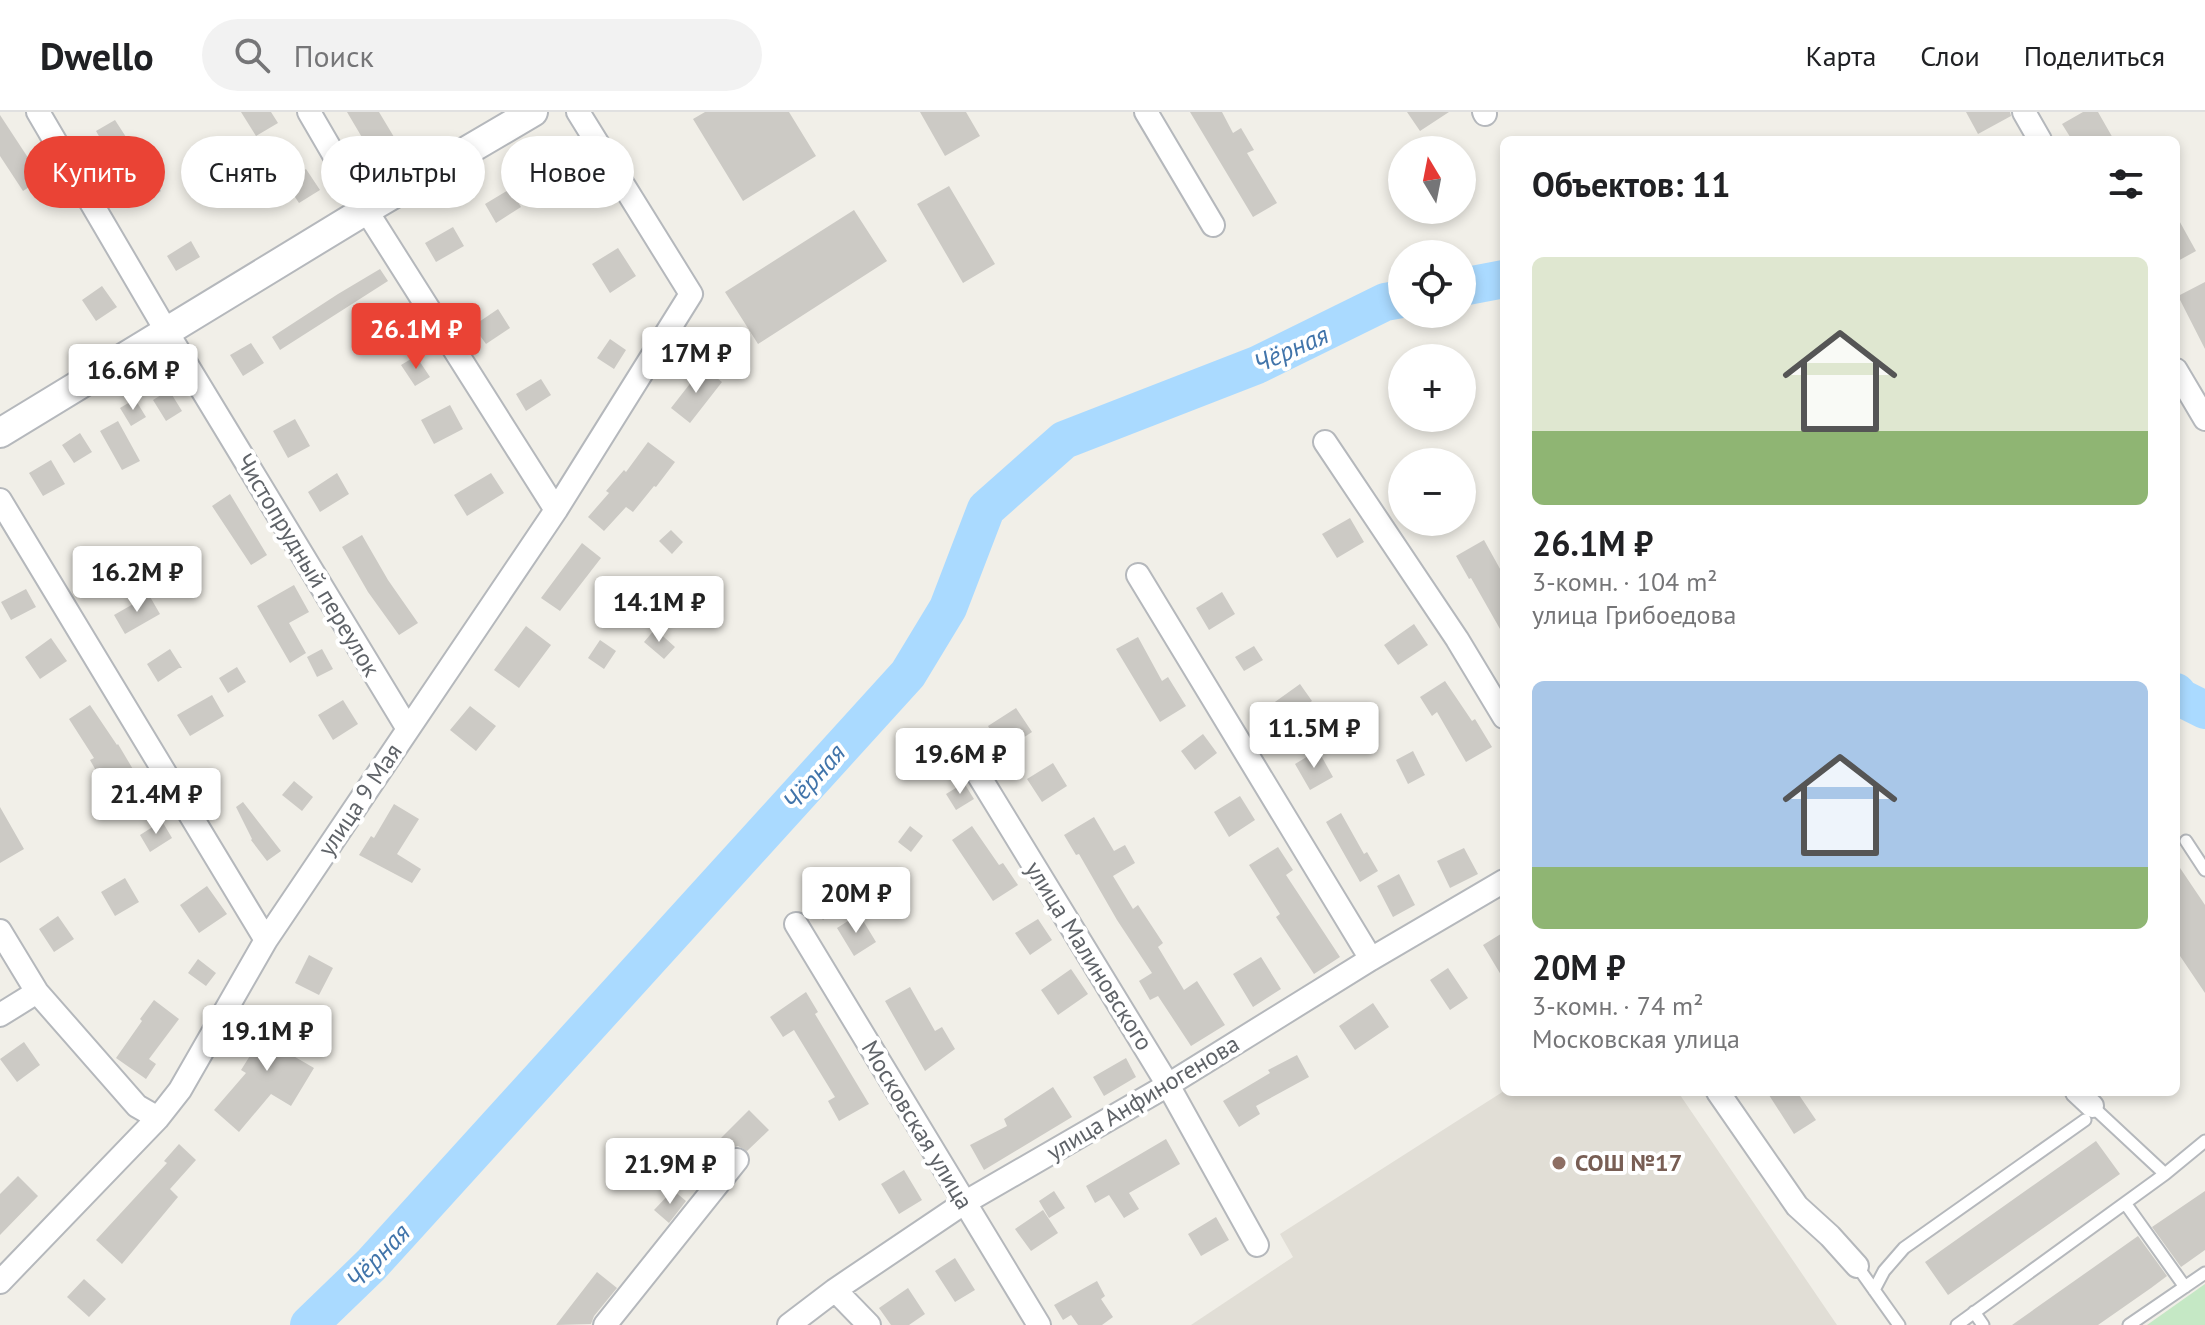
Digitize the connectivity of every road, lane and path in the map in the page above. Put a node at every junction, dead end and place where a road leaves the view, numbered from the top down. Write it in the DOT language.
graph roads {
  1 [pos="38,112"];
  2 [pos="309,112"];
  3 [pos="533,112"];
  4 [pos="578,112"];
  5 [pos="1146,112"];
  6 [pos="2024,112"];
  7 [pos="2038,136"];
  8 [pos="366,210"];
  9 [pos="1213,225"];
  10 [pos="167,332"];
  11 [pos="2180,377"];
  12 [pos="2205,419"];
  13 [pos="0,433"];
  14 [pos="1325,442"];
  15 [pos="0,500"];
  16 [pos="556,510"];
  17 [pos="1138,575"];
  18 [pos="1500,710"];
  19 [pos="408,729"];
  20 [pos="965,753"];
  21 [pos="2186,841"];
  22 [pos="2205,870"];
  23 [pos="1500,883"];
  24 [pos="796,924"];
  25 [pos="0,931"];
  26 [pos="266,940"];
  27 [pos="1371,959"];
  28 [pos="37,992"];
  29 [pos="0,1015"];
  30 [pos="1168,1085"];
  31 [pos="1721,1096"];
  32 [pos="2085,1106"];
  33 [pos="158,1118"];
  34 [pos="2205,1141"];
  35 [pos="737,1160"];
  36 [pos="2165,1174"];
  37 [pos="964,1203"];
  38 [pos="2125,1203"];
  39 [pos="1257,1245"];
  40 [pos="1857,1266"];
  41 [pos="2205,1273"];
  42 [pos="0,1282"];
  43 [pos="2185,1287"];
  44 [pos="835,1290"];
  45 [pos="1874,1290"];
  46 [pos="1974,1312"];
  47 [pos="605,1325"];
  48 [pos="789,1325"];
  49 [pos="869,1325"];
  50 [pos="1039,1325"];
  51 [pos="1899,1325"];
  52 [pos="1957,1325"];
  53 [pos="1983,1325"];
  54 [pos="2129,1325"];
  1 -- 10 [label="street, Чистопрудный переулок"];
  2 -- 8 [label="street"];
  3 -- 8 [label="street"];
  4 -- 16 [label="street, улица 9 Мая"];
  5 -- 9 [label="street"];
  6 -- 7 [label="street"];
  8 -- 10 [label="street"];
  8 -- 16 [label="street"];
  10 -- 13 [label="street"];
  10 -- 19 [label="street, Чистопрудный переулок"];
  11 -- 12 [label="street"];
  14 -- 18 [label="street"];
  15 -- 26 [label="street"];
  16 -- 19 [label="street, улица 9 Мая"];
  17 -- 27 [label="street"];
  19 -- 26 [label="street, улица 9 Мая"];
  20 -- 30 [label="street, улица Малиновского"];
  21 -- 22 [label="lane"];
  23 -- 27 [label="street, улица Анфиногенова"];
  24 -- 37 [label="street, Московская улица"];
  25 -- 28 [label="street"];
  26 -- 33 [label="street, улица 9 Мая"];
  27 -- 30 [label="street, улица Анфиногенова"];
  28 -- 29 [label="street"];
  28 -- 33 [label="street"];
  30 -- 37 [label="street, улица Анфиногенова"];
  30 -- 39 [label="street, улица Малиновского"];
  31 -- 40 [label="street"];
  32 -- 36 [label="lane"];
  32 -- 45 [label="lane"];
  33 -- 42 [label="street, улица 9 Мая"];
  34 -- 36 [label="lane"];
  35 -- 47 [label="street"];
  36 -- 38 [label="lane"];
  37 -- 44 [label="street, улица Анфиногенова"];
  37 -- 50 [label="street, Московская улица"];
  38 -- 43 [label="lane"];
  38 -- 46 [label="lane"];
  40 -- 45 [label="lane"];
  41 -- 43 [label="lane"];
  43 -- 54 [label="lane"];
  44 -- 48 [label="street, улица Анфиногенова"];
  44 -- 49 [label="street"];
  45 -- 51 [label="lane"];
  46 -- 52 [label="lane"];
  46 -- 53 [label="lane"];
}
